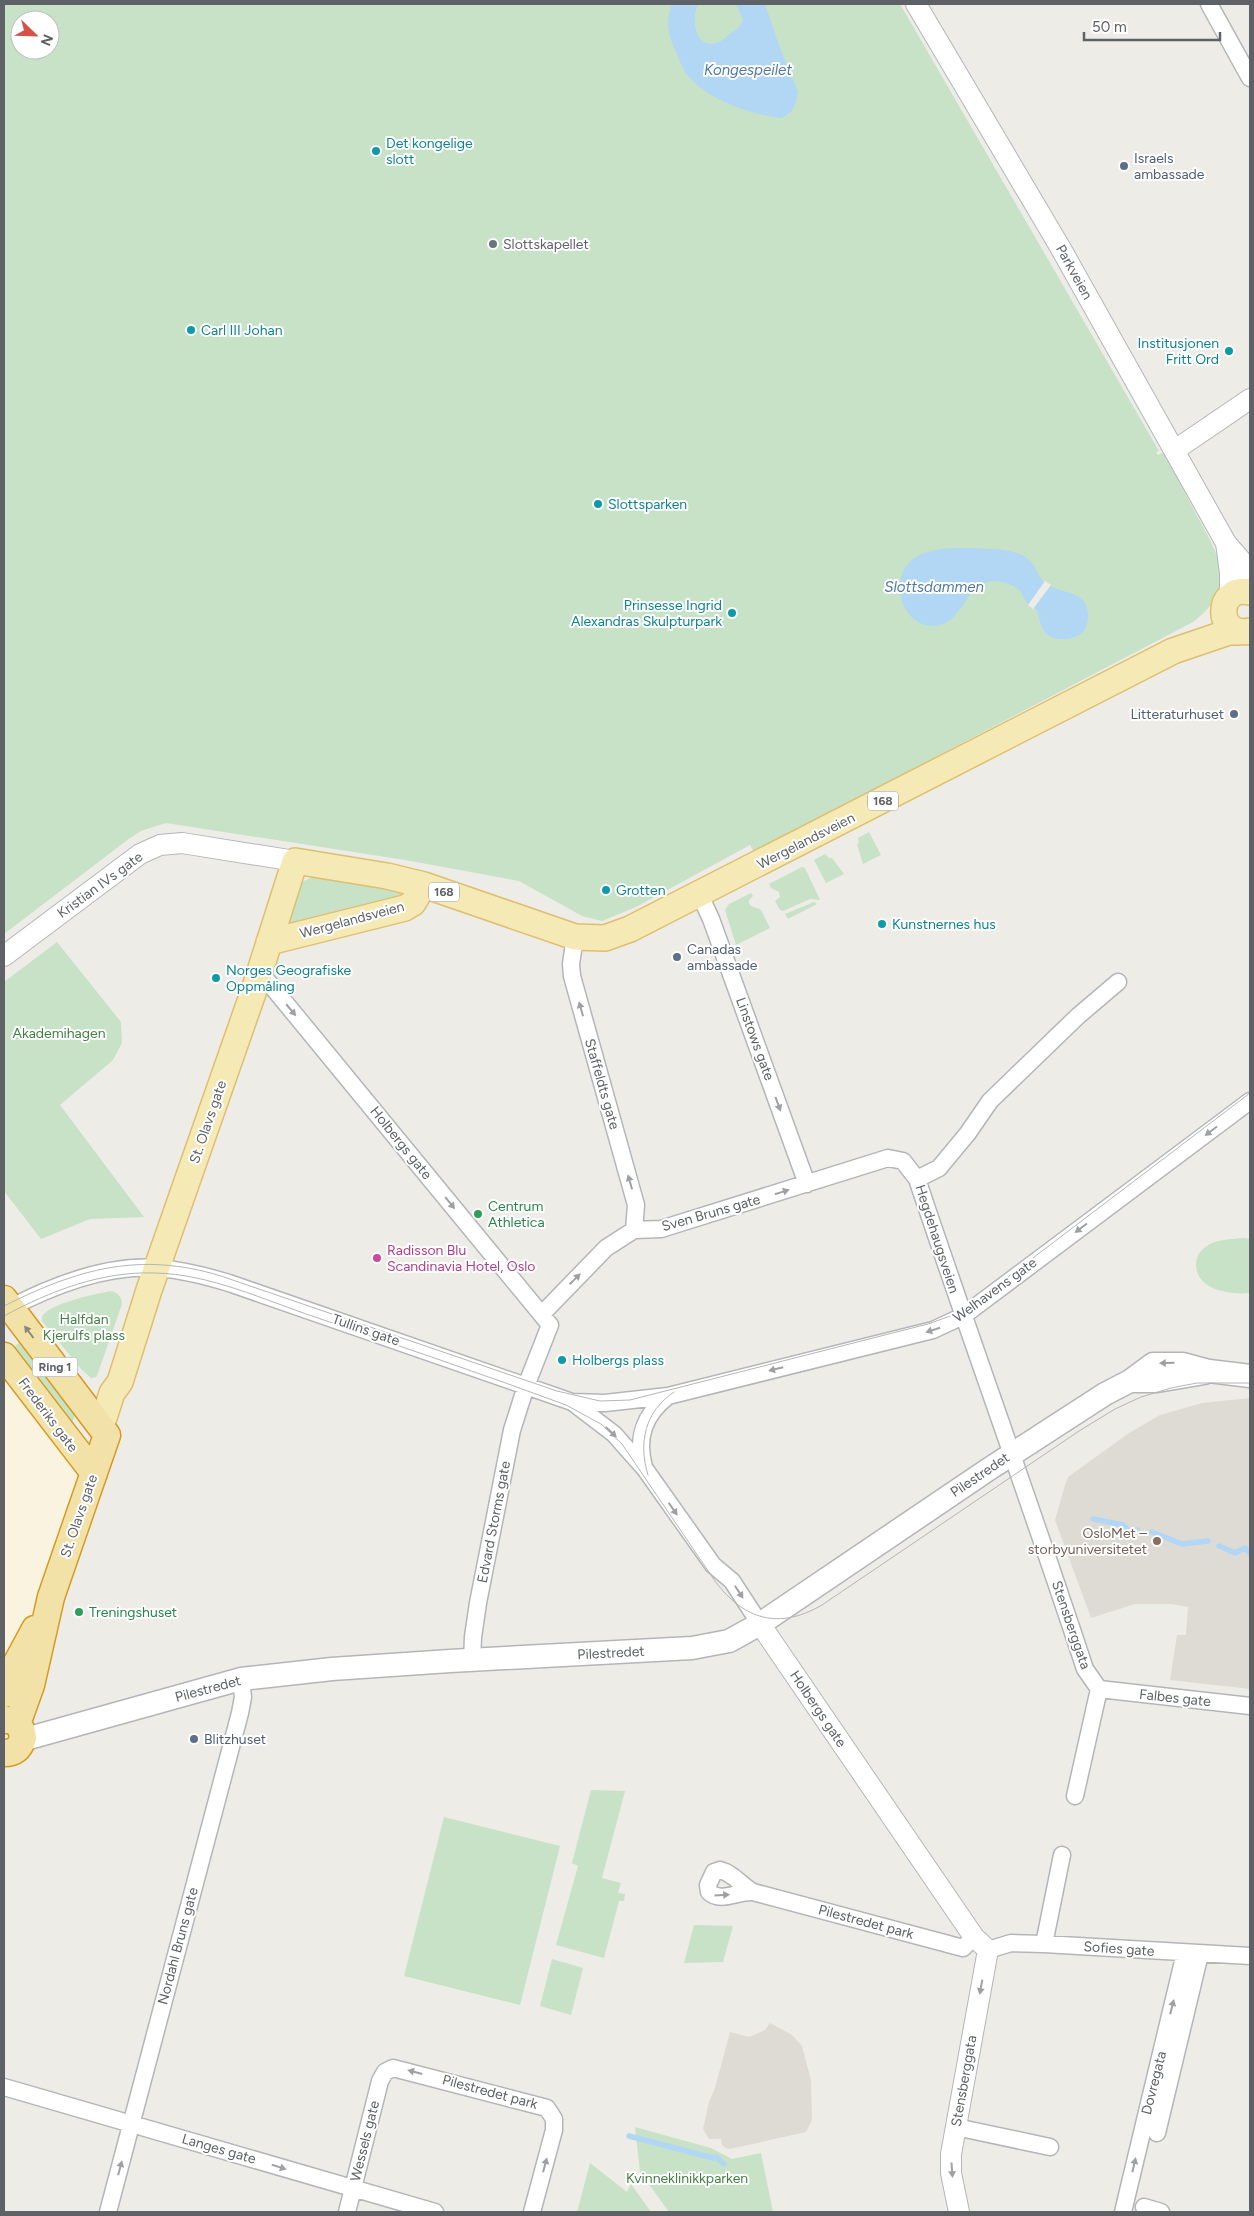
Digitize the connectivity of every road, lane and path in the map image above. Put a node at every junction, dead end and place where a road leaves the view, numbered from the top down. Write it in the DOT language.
graph roads {
  1 [pos="916,4"];
  2 [pos="1209,4"];
  3 [pos="1250,78"];
  4 [pos="1250,399"];
  5 [pos="1175,450"];
  6 [pos="1226,543"];
  7 [pos="1250,578"];
  8 [pos="1235,598"];
  9 [pos="1247,632"];
  10 [pos="1173,651"];
  11 [pos="295,861"];
  12 [pos="424,885"];
  13 [pos="700,895"];
  14 [pos="575,937"];
  15 [pos="269,942"];
  16 [pos="4,956"];
  17 [pos="260,972"];
  18 [pos="1118,982"];
  19 [pos="1250,1102"];
  20 [pos="917,1179"];
  21 [pos="807,1184"];
  22 [pos="634,1230"];
  23 [pos="157,1268"];
  24 [pos="6,1306"];
  25 [pos="542,1314"];
  26 [pos="963,1316"];
  27 [pos="4,1356"];
  28 [pos="1250,1376"];
  29 [pos="526,1386"];
  30 [pos="668,1396"];
  31 [pos="572,1402"];
  32 [pos="104,1431"];
  33 [pos="1012,1454"];
  34 [pos="645,1469"];
  35 [pos="94,1473"];
  36 [pos="51,1597"];
  37 [pos="760,1624"];
  38 [pos="472,1660"];
  39 [pos="241,1679"];
  40 [pos="1099,1688"];
  41 [pos="4,1694"];
  42 [pos="1250,1706"];
  43 [pos="10,1735"];
  44 [pos="1075,1796"];
  45 [pos="1062,1855"];
  46 [pos="753,1892"];
  47 [pos="981,1944"];
  48 [pos="1044,1944"];
  49 [pos="1193,1954"];
  50 [pos="1250,1956"];
  51 [pos="385,2072"];
  52 [pos="4,2087"];
  53 [pos="131,2124"];
  54 [pos="956,2127"];
  55 [pos="1157,2133"];
  56 [pos="1050,2148"];
  57 [pos="353,2189"];
  58 [pos="1144,2207"];
  59 [pos="108,2212"];
  60 [pos="347,2212"];
  61 [pos="435,2212"];
  62 [pos="532,2212"];
  63 [pos="959,2212"];
  64 [pos="1123,2212"];
  65 [pos="1162,2212"];
  1 -- 5 [label="street, Parkveien"];
  2 -- 3 [label="street"];
  4 -- 5 [label="street"];
  5 -- 6 [label="street, Parkveien"];
  6 -- 7 [label="street, Parkveien"];
  6 -- 8 [label="street, Parkveien"];
  8 -- 9 [label="main road, 168"];
  8 -- 10 [label="main road, Wergelandsveien / 168"];
  9 -- 10 [label="main road, Wergelandsveien / 168"];
  10 -- 13 [label="main road, Wergelandsveien / 168"];
  11 -- 12 [label="main road, Wergelandsveien / 168"];
  11 -- 15 [label="main road, St. Olavs gate"];
  11 -- 16 [label="street, Kristian IVs gate"];
  12 -- 14 [label="main road, Wergelandsveien / 168"];
  12 -- 15 [label="main road, Wergelandsveien / 168"];
  13 -- 14 [label="main road, Wergelandsveien / 168"];
  13 -- 21 [label="street, Linstows gate, one-way"];
  22 -- 14 [label="street, Staffeldts gate, one-way"];
  15 -- 17 [label="main road, St. Olavs gate"];
  17 -- 23 [label="main road, St. Olavs gate"];
  17 -- 25 [label="street, Holbergs gate, one-way"];
  18 -- 20 [label="street, Hegdehaugsveien"];
  19 -- 26 [label="street, Welhavens gate, one-way"];
  20 -- 21 [label="street, Sven Bruns gate"];
  20 -- 26 [label="street, Hegdehaugsveien"];
  22 -- 21 [label="street, Sven Bruns gate, one-way"];
  25 -- 22 [label="street, one-way"];
  23 -- 24 [label="street, Tullins gate"];
  23 -- 29 [label="street, Tullins gate"];
  23 -- 32 [label="main road, St. Olavs gate"];
  32 -- 24 [label="highway, Ring 1, one-way"];
  25 -- 29 [label="street"];
  26 -- 30 [label="street, Welhavens gate, one-way"];
  26 -- 33 [label="street, Hegdehaugsveien"];
  27 -- 35 [label="highway, Frederiks gate / Ring 1"];
  28 -- 33 [label="main road, Pilestredet"];
  29 -- 31 [label="street, Tullins gate"];
  29 -- 38 [label="street, Edvard Storms gate"];
  30 -- 31 [label="street"];
  30 -- 34 [label="street"];
  31 -- 34 [label="street, one-way"];
  32 -- 35 [label="highway, St. Olavs gate"];
  33 -- 37 [label="main road, Pilestredet"];
  33 -- 40 [label="street, Stensberggata"];
  34 -- 37 [label="street, Holbergs gate, one-way"];
  35 -- 36 [label="highway, St. Olavs gate"];
  36 -- 41 [label="highway, St. Olavs gate"];
  36 -- 43 [label="highway, St. Olavs gate"];
  37 -- 38 [label="main road, Pilestredet"];
  37 -- 47 [label="street, Holbergs gate"];
  38 -- 39 [label="main road, Pilestredet"];
  39 -- 43 [label="main road, Pilestredet"];
  39 -- 53 [label="street, Nordahl Bruns gate"];
  40 -- 42 [label="street, Falbes gate"];
  40 -- 44 [label="street"];
  45 -- 48 [label="street"];
  46 -- 47 [label="street, Pilestredet park"];
  47 -- 48 [label="street, Sofies gate"];
  47 -- 54 [label="street, Stensberggata, one-way"];
  48 -- 49 [label="street, Sofies gate"];
  49 -- 50 [label="street, Sofies gate"];
  49 -- 55 [label="street, Dovregata"];
  64 -- 49 [label="street, Dovregata, one-way"];
  51 -- 57 [label="street, Wessels gate"];
  62 -- 51 [label="street, Pilestredet park, one-way"];
  52 -- 53 [label="street, Langes gate"];
  53 -- 57 [label="street, Langes gate, one-way"];
  59 -- 53 [label="street, Nordahl Bruns gate, one-way"];
  54 -- 56 [label="street"];
  54 -- 63 [label="street, Stensberggata, one-way"];
  57 -- 60 [label="street, Wessels gate"];
  57 -- 61 [label="street, Langes gate"];
  58 -- 65 [label="street"];
}
